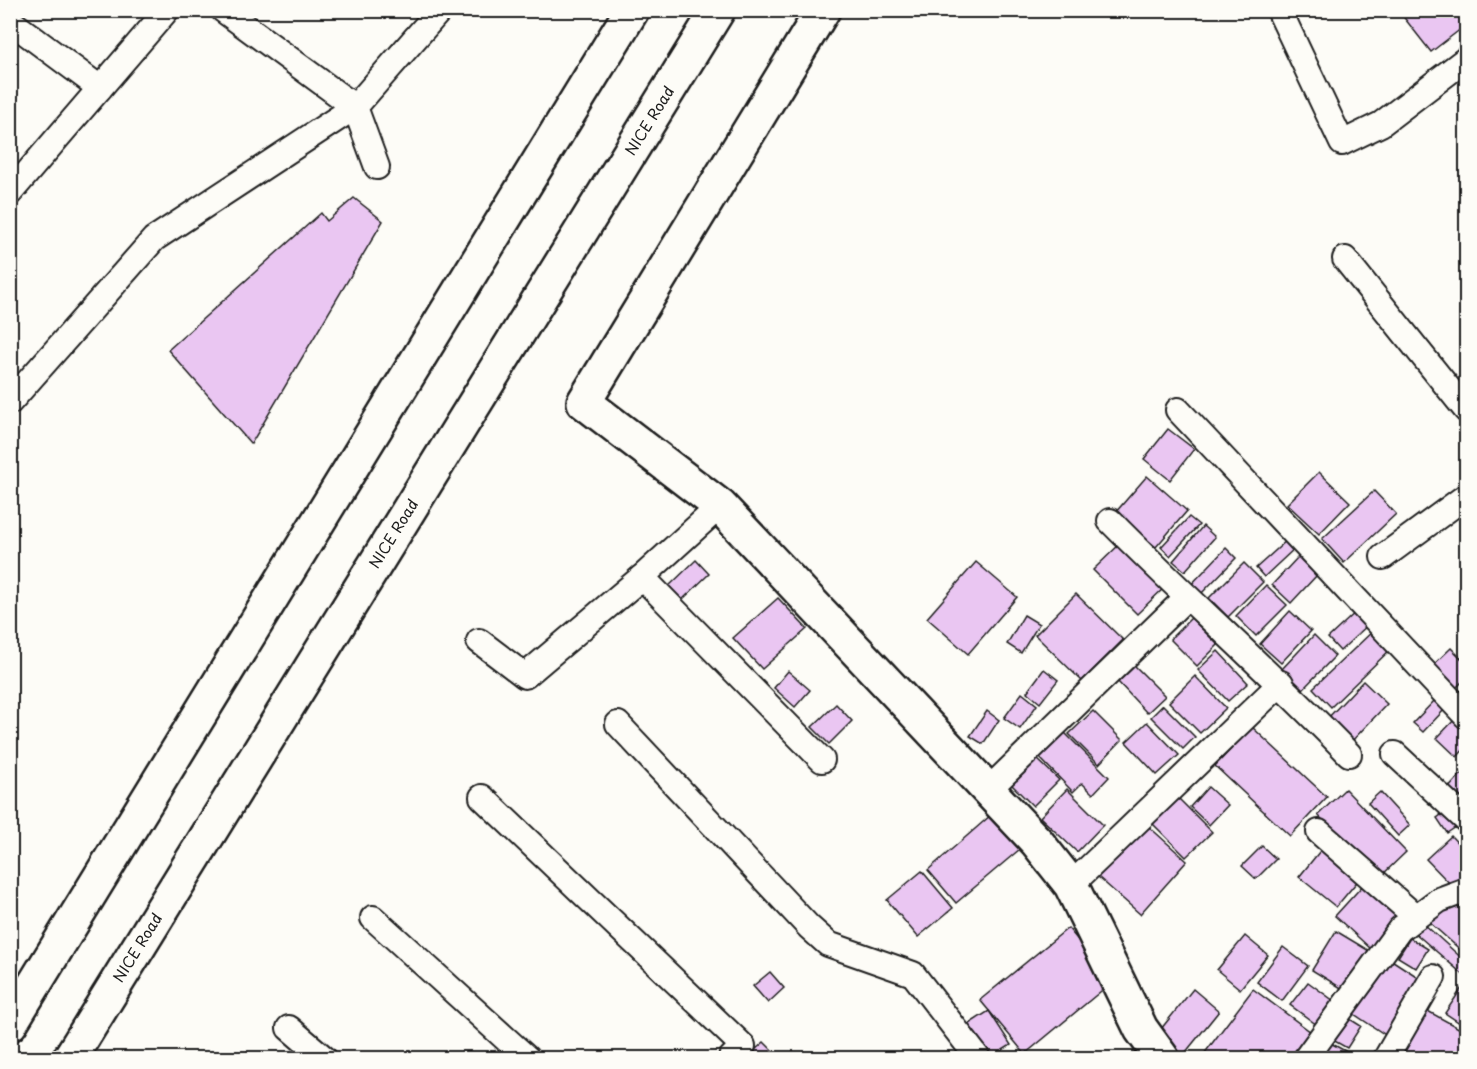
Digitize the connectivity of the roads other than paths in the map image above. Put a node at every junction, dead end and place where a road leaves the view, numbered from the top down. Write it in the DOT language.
graph roads {
  1 [pos="167,10"];
  2 [pos="223,10"];
  3 [pos="632,10"];
  4 [pos="718,10"];
  5 [pos="823,10"];
  6 [pos="1279,10"];
  7 [pos="436,12"];
  8 [pos="10,21"];
  9 [pos="1467,59"];
  10 [pos="100,88"];
  11 [pos="355,106"];
  12 [pos="377,167"];
  13 [pos="10,193"];
  14 [pos="1345,259"];
  15 [pos="10,402"];
  16 [pos="1178,410"];
  17 [pos="1467,410"];
  18 [pos="1467,496"];
  19 [pos="720,506"];
  20 [pos="1110,521"];
  21 [pos="1383,557"];
  22 [pos="642,577"];
  23 [pos="1186,598"];
  24 [pos="480,641"];
  25 [pos="1281,683"];
  26 [pos="1467,716"];
  27 [pos="618,724"];
  28 [pos="1349,754"];
  29 [pos="1395,754"];
  30 [pos="822,760"];
  31 [pos="988,790"];
  32 [pos="482,797"];
  33 [pos="1467,820"];
  34 [pos="1319,832"];
  35 [pos="1071,885"];
  36 [pos="1467,890"];
  37 [pos="1416,917"];
  38 [pos="373,918"];
  39 [pos="1433,976"];
  40 [pos="10,1024"];
  41 [pos="289,1028"];
  42 [pos="70,1059"];
  43 [pos="324,1059"];
  44 [pos="527,1059"];
  45 [pos="731,1059"];
  46 [pos="978,1059"];
  47 [pos="1162,1059"];
  48 [pos="1306,1059"];
  49 [pos="1386,1059"];
  1 -- 10 [label="street"];
  2 -- 11 [label="street"];
  3 -- 40 [label="main road"];
  4 -- 42 [label="main road, NICE Road"];
  5 -- 19 [label="main road"];
  6 -- 9 [label="street"];
  7 -- 11 [label="street"];
  8 -- 10 [label="street"];
  10 -- 13 [label="street"];
  11 -- 12 [label="street"];
  11 -- 15 [label="street"];
  14 -- 17 [label="street"];
  16 -- 26 [label="street"];
  18 -- 21 [label="street"];
  19 -- 22 [label="street"];
  19 -- 31 [label="main road"];
  20 -- 23 [label="street"];
  22 -- 24 [label="street"];
  22 -- 30 [label="street"];
  23 -- 25 [label="street"];
  23 -- 31 [label="street"];
  25 -- 28 [label="street"];
  25 -- 35 [label="street"];
  27 -- 46 [label="street"];
  29 -- 33 [label="street"];
  31 -- 35 [label="main road"];
  32 -- 45 [label="street"];
  34 -- 37 [label="street"];
  35 -- 47 [label="main road"];
  36 -- 37 [label="street"];
  37 -- 48 [label="street"];
  38 -- 44 [label="street"];
  39 -- 49 [label="street"];
  41 -- 43 [label="street"];
}
